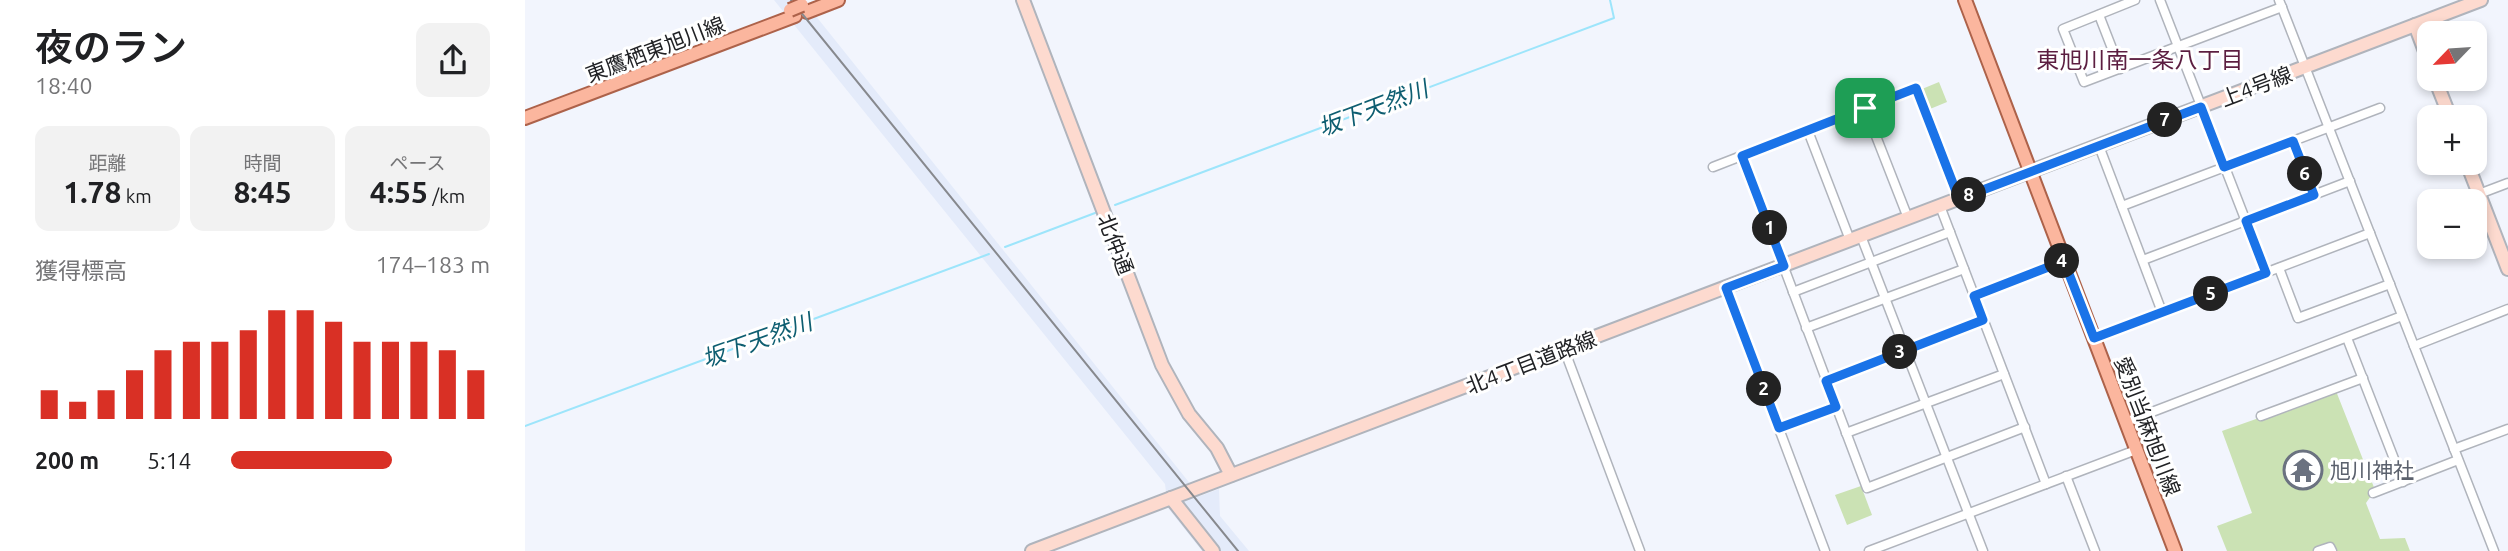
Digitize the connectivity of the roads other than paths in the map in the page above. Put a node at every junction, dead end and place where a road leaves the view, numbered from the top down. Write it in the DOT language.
graph roads {
  1 [pos="815,0"];
  2 [pos="838,0"];
  3 [pos="1023,0"];
  4 [pos="1965,0"];
  5 [pos="2135,0"];
  6 [pos="2160,0"];
  7 [pos="2481,0"];
  8 [pos="2280,3"];
  9 [pos="798,11"];
  10 [pos="2099,15"];
  11 [pos="2415,25"];
  12 [pos="2417,30"];
  13 [pos="2179,46"];
  14 [pos="2305,67"];
  15 [pos="2120,69"];
  16 [pos="2201,107"];
  17 [pos="1865,108"];
  18 [pos="2380,108"];
  19 [pos="525,110"];
  20 [pos="525,118"];
  21 [pos="2329,128"];
  22 [pos="1808,131"];
  23 [pos="2293,141"];
  24 [pos="2099,146"];
  25 [pos="1742,156"];
  26 [pos="1713,167"];
  27 [pos="2224,167"];
  28 [pos="2030,171"];
  29 [pos="2350,181"];
  30 [pos="2508,183"];
  31 [pos="2487,191"];
  32 [pos="2314,195"];
  33 [pos="1959,199"];
  34 [pos="1940,206"];
  35 [pos="2122,206"];
  36 [pos="2487,215"];
  37 [pos="1908,218"];
  38 [pos="2246,221"];
  39 [pos="1950,232"];
  40 [pos="2370,233"];
  41 [pos="1856,238"];
  42 [pos="2143,260"];
  43 [pos="2064,261"];
  44 [pos="1872,263"];
  45 [pos="1784,266"];
  46 [pos="2279,268"];
  47 [pos="1964,269"];
  48 [pos="2508,269"];
  49 [pos="2266,273"];
  50 [pos="2390,284"];
  51 [pos="1726,288"];
  52 [pos="1793,292"];
  53 [pos="1974,296"];
  54 [pos="1886,299"];
  55 [pos="2508,309"];
  56 [pos="2162,312"];
  57 [pos="2402,316"];
  58 [pos="1983,320"];
  59 [pos="1806,328"];
  60 [pos="2094,338"];
  61 [pos="2347,338"];
  62 [pos="2414,346"];
  63 [pos="1564,349"];
  64 [pos="1906,350"];
  65 [pos="2004,374"];
  66 [pos="2363,378"];
  67 [pos="1826,381"];
  68 [pos="1925,404"];
  69 [pos="1836,407"];
  70 [pos="2261,416"];
  71 [pos="2126,422"];
  72 [pos="2025,427"];
  73 [pos="1779,428"];
  74 [pos="2508,429"];
  75 [pos="1846,433"];
  76 [pos="2454,449"];
  77 [pos="2136,450"];
  78 [pos="1946,457"];
  79 [pos="2458,460"];
  80 [pos="1231,475"];
  81 [pos="2066,476"];
  82 [pos="2403,481"];
  83 [pos="2046,484"];
  84 [pos="2373,493"];
  85 [pos="1171,498"];
  86 [pos="1968,514"];
  87 [pos="1032,551"];
  88 [pos="1213,551"];
  89 [pos="1640,551"];
  90 [pos="1825,551"];
  91 [pos="1869,551"];
  92 [pos="1983,551"];
  93 [pos="2095,551"];
  94 [pos="2175,551"];
  95 [pos="2318,551"];
  96 [pos="2332,551"];
  97 [pos="2494,551"];
  1 -- 9 [label="main road, 東鷹栖東旭川線"];
  2 -- 9 [label="main road, 東鷹栖東旭川線"];
  3 -- 80 [label="street, 北仲通"];
  4 -- 28 [label="main road, 愛別当麻旭川線"];
  5 -- 10 [label="street"];
  6 -- 13 [label="street"];
  7 -- 11 [label="street, 上4号線"];
  8 -- 13 [label="street"];
  8 -- 14 [label="street"];
  9 -- 19 [label="main road, 東鷹栖東旭川線"];
  9 -- 20 [label="main road, 東鷹栖東旭川線"];
  10 -- 15 [label="street"];
  10 -- 15 [label="street"];
  11 -- 12 [label="street"];
  11 -- 14 [label="street, 上4号線"];
  13 -- 15 [label="street"];
  13 -- 16 [label="street"];
  14 -- 16 [label="street, 上4号線"];
  14 -- 21 [label="street"];
  16 -- 24 [label="street, 上4号線"];
  16 -- 27 [label="street"];
  17 -- 22 [label="street"];
  17 -- 33 [label="street"];
  17 -- 37 [label="street"];
  18 -- 21 [label="street"];
  21 -- 23 [label="street"];
  21 -- 29 [label="street"];
  22 -- 25 [label="street"];
  22 -- 41 [label="street"];
  23 -- 27 [label="street"];
  23 -- 32 [label="street"];
  24 -- 28 [label="street, 上4号線"];
  24 -- 35 [label="street"];
  25 -- 26 [label="street"];
  25 -- 45 [label="street"];
  27 -- 35 [label="street"];
  27 -- 38 [label="street"];
  28 -- 33 [label="street, 北4丁目道路線"];
  28 -- 43 [label="main road, 愛別当麻旭川線"];
  29 -- 32 [label="street"];
  29 -- 40 [label="street"];
  30 -- 31 [label="street"];
  32 -- 38 [label="street"];
  33 -- 34 [label="street, 北4丁目道路線"];
  34 -- 37 [label="street, 北4丁目道路線"];
  34 -- 39 [label="street"];
  35 -- 42 [label="street"];
  36 -- 48 [label="street"];
  37 -- 41 [label="street, 北4丁目道路線"];
  38 -- 42 [label="street"];
  38 -- 49 [label="street"];
  39 -- 44 [label="street"];
  39 -- 47 [label="street"];
  40 -- 46 [label="street"];
  40 -- 50 [label="street"];
  41 -- 44 [label="street"];
  41 -- 45 [label="street, 北4丁目道路線"];
  42 -- 56 [label="street"];
  43 -- 53 [label="street"];
  43 -- 60 [label="main road, 愛別当麻旭川線"];
  44 -- 52 [label="street"];
  44 -- 54 [label="street"];
  45 -- 51 [label="street, 北4丁目道路線"];
  45 -- 52 [label="street"];
  46 -- 49 [label="street"];
  46 -- 50 [label="street"];
  47 -- 53 [label="street"];
  47 -- 54 [label="street"];
  49 -- 56 [label="street"];
  50 -- 57 [label="street"];
  51 -- 63 [label="street, 北4丁目道路線"];
  51 -- 73 [label="street"];
  52 -- 59 [label="street"];
  53 -- 58 [label="street"];
  54 -- 59 [label="street"];
  54 -- 64 [label="street"];
  55 -- 62 [label="street"];
  56 -- 60 [label="street"];
  57 -- 61 [label="street"];
  57 -- 62 [label="street"];
  58 -- 64 [label="street"];
  58 -- 65 [label="street"];
  59 -- 67 [label="street"];
  60 -- 71 [label="main road, 愛別当麻旭川線"];
  61 -- 66 [label="street"];
  61 -- 71 [label="street"];
  62 -- 76 [label="street"];
  63 -- 80 [label="street, 北4丁目道路線"];
  63 -- 89 [label="street"];
  64 -- 67 [label="street"];
  64 -- 68 [label="street"];
  65 -- 68 [label="street"];
  65 -- 72 [label="street"];
  66 -- 70 [label="street"];
  66 -- 82 [label="street"];
  67 -- 69 [label="street"];
  68 -- 75 [label="street"];
  68 -- 78 [label="street"];
  69 -- 73 [label="street"];
  69 -- 75 [label="street"];
  71 -- 77 [label="main road, 愛別当麻旭川線"];
  72 -- 78 [label="street"];
  72 -- 83 [label="street"];
  73 -- 90 [label="street"];
  74 -- 76 [label="street"];
  75 -- 78 [label="street"];
  76 -- 79 [label="street"];
  77 -- 81 [label="street"];
  77 -- 94 [label="main road, 愛別当麻旭川線"];
  78 -- 86 [label="street"];
  79 -- 82 [label="street"];
  79 -- 97 [label="street"];
  80 -- 85 [label="street, 北4丁目道路線"];
  81 -- 83 [label="street"];
  81 -- 93 [label="street"];
  82 -- 84 [label="street"];
  83 -- 86 [label="street"];
  85 -- 87 [label="street, 北4丁目道路線"];
  85 -- 88 [label="street"];
  86 -- 91 [label="street"];
  86 -- 92 [label="street"];
  95 -- 96 [label="street"];
}
